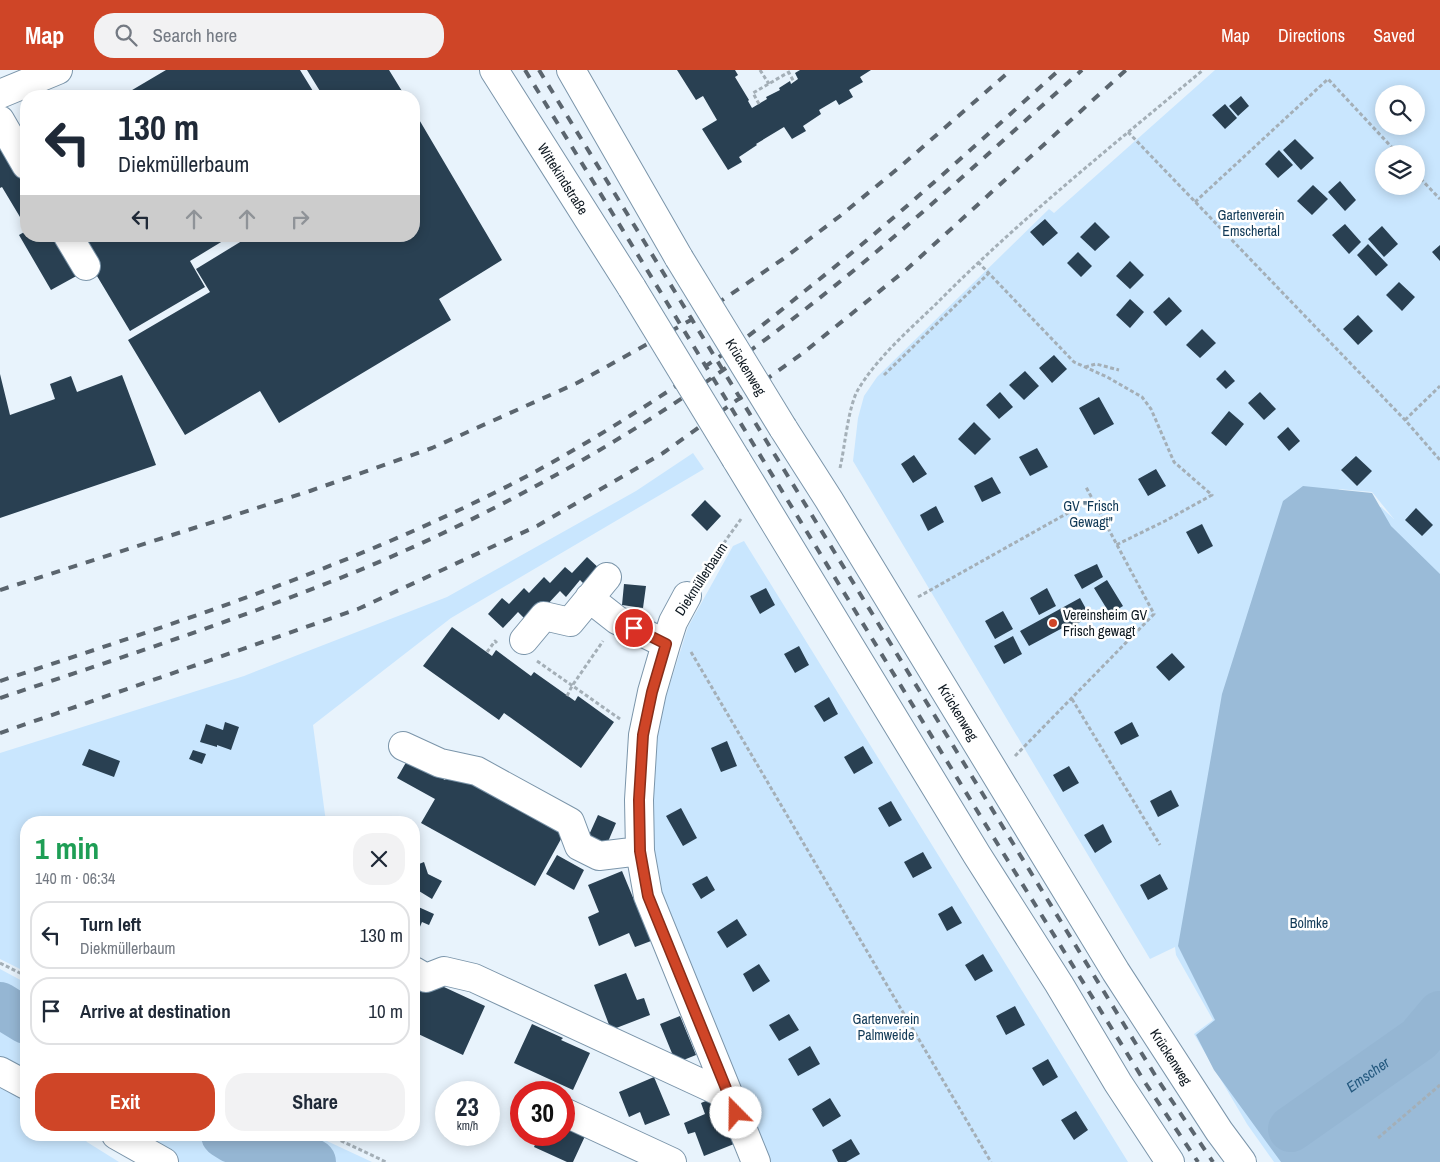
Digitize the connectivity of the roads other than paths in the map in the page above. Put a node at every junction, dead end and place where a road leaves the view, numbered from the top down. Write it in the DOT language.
graph roads {
  1 [pos="494,70"];
  2 [pos="572,70"];
  3 [pos="47,82"];
  4 [pos="0,94"];
  5 [pos="0,120"];
  6 [pos="20,155"];
  7 [pos="72,242"];
  8 [pos="86,266"];
  9 [pos="606,577"];
  10 [pos="686,596"];
  11 [pos="589,598"];
  12 [pos="670,633"];
  13 [pos="530,650"];
  14 [pos="403,746"];
  15 [pos="640,851"];
  16 [pos="420,975"];
  17 [pos="0,1071"];
  18 [pos="20,1082"];
  19 [pos="729,1096"];
  20 [pos="575,1117"];
  21 [pos="127,1141"];
  22 [pos="164,1162"];
  23 [pos="672,1162"];
  24 [pos="756,1162"];
  25 [pos="1170,1162"];
  26 [pos="1242,1162"];
  1 -- 25 [label="main road, Wittekindstraße, bridge"];
  2 -- 26 [label="main road, Krückenweg, bridge"];
  3 -- 4 [label="main road"];
  5 -- 6 [label="main road"];
  7 -- 8 [label="main road"];
  9 -- 11 [label="main road"];
  10 -- 12 [label="main road, Diekmüllerbaum"];
  11 -- 12 [label="main road"];
  11 -- 13 [label="main road"];
  12 -- 15 [label="main road, Diekmüllerbaum"];
  14 -- 15 [label="main road"];
  15 -- 19 [label="main road, Diekmüllerbaum"];
  16 -- 19 [label="main road"];
  17 -- 18 [label="main road"];
  19 -- 24 [label="main road, Diekmüllerbaum"];
  20 -- 23 [label="main road"];
  21 -- 22 [label="main road"];
}
